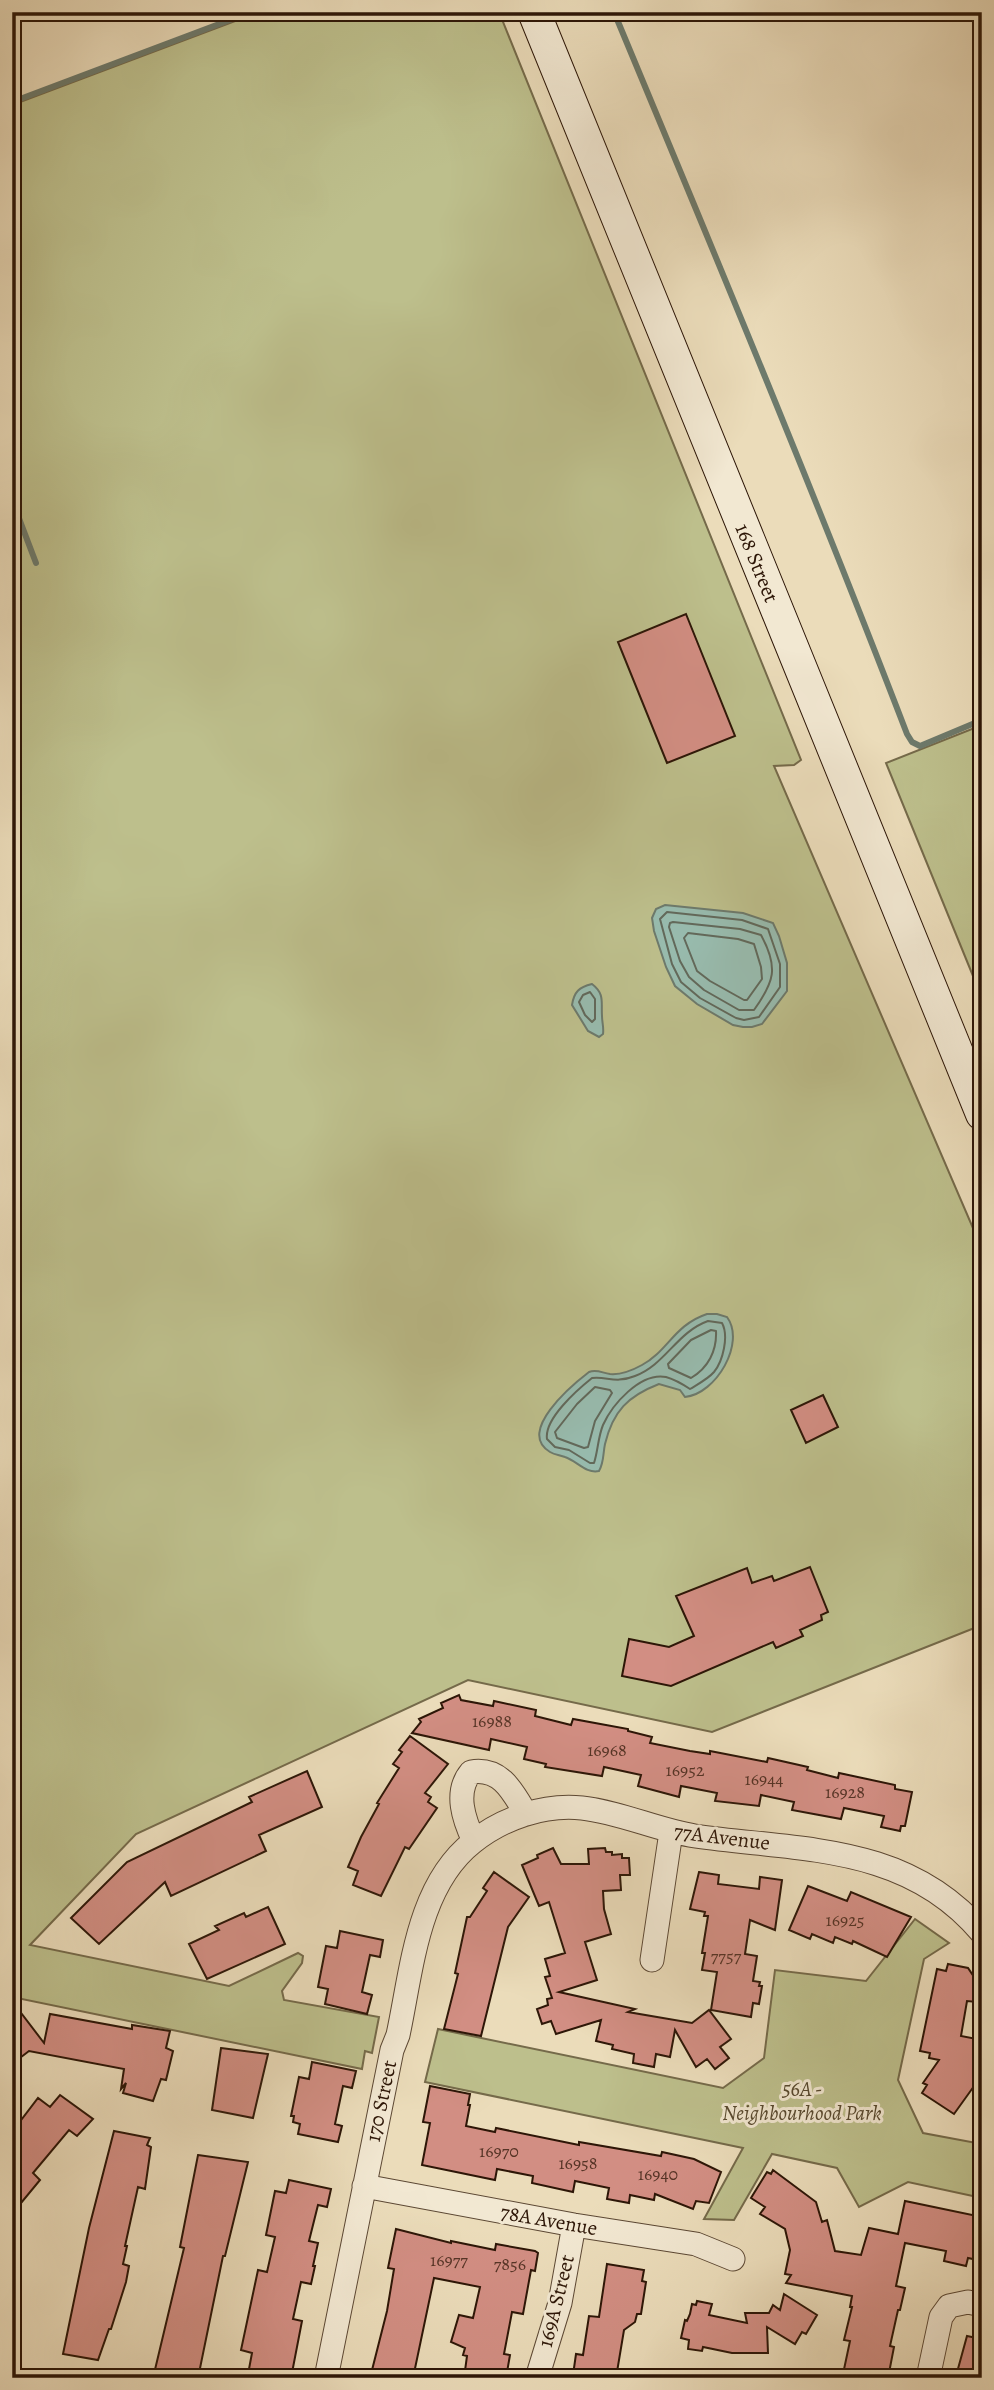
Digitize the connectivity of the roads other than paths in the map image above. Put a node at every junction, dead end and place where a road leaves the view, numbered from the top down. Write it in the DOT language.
graph roads {
  1 [pos="534,12"];
  2 [pos="982,1114"];
  3 [pos="526,1814"];
  4 [pos="671,1832"];
  5 [pos="474,1841"];
  6 [pos="982,1933"];
  7 [pos="652,1960"];
  8 [pos="364,2186"];
  9 [pos="574,2225"];
  10 [pos="733,2259"];
  11 [pos="982,2305"];
  12 [pos="326,2378"];
  13 [pos="537,2378"];
  14 [pos="928,2378"];
  1 -- 2 [label="main road, 168 Street"];
  3 -- 4 [label="street, 77A Avenue"];
  3 -- 5 [label="street, 77A Avenue"];
  3 -- 5 [label="street"];
  4 -- 6 [label="street, 77A Avenue"];
  4 -- 7 [label="street"];
  5 -- 8 [label="street, 170 Street"];
  8 -- 9 [label="street, 78A Avenue"];
  8 -- 12 [label="street, 170 Street"];
  9 -- 10 [label="street, 78A Avenue"];
  9 -- 13 [label="street, 169A Street"];
  11 -- 14 [label="street"];
}
